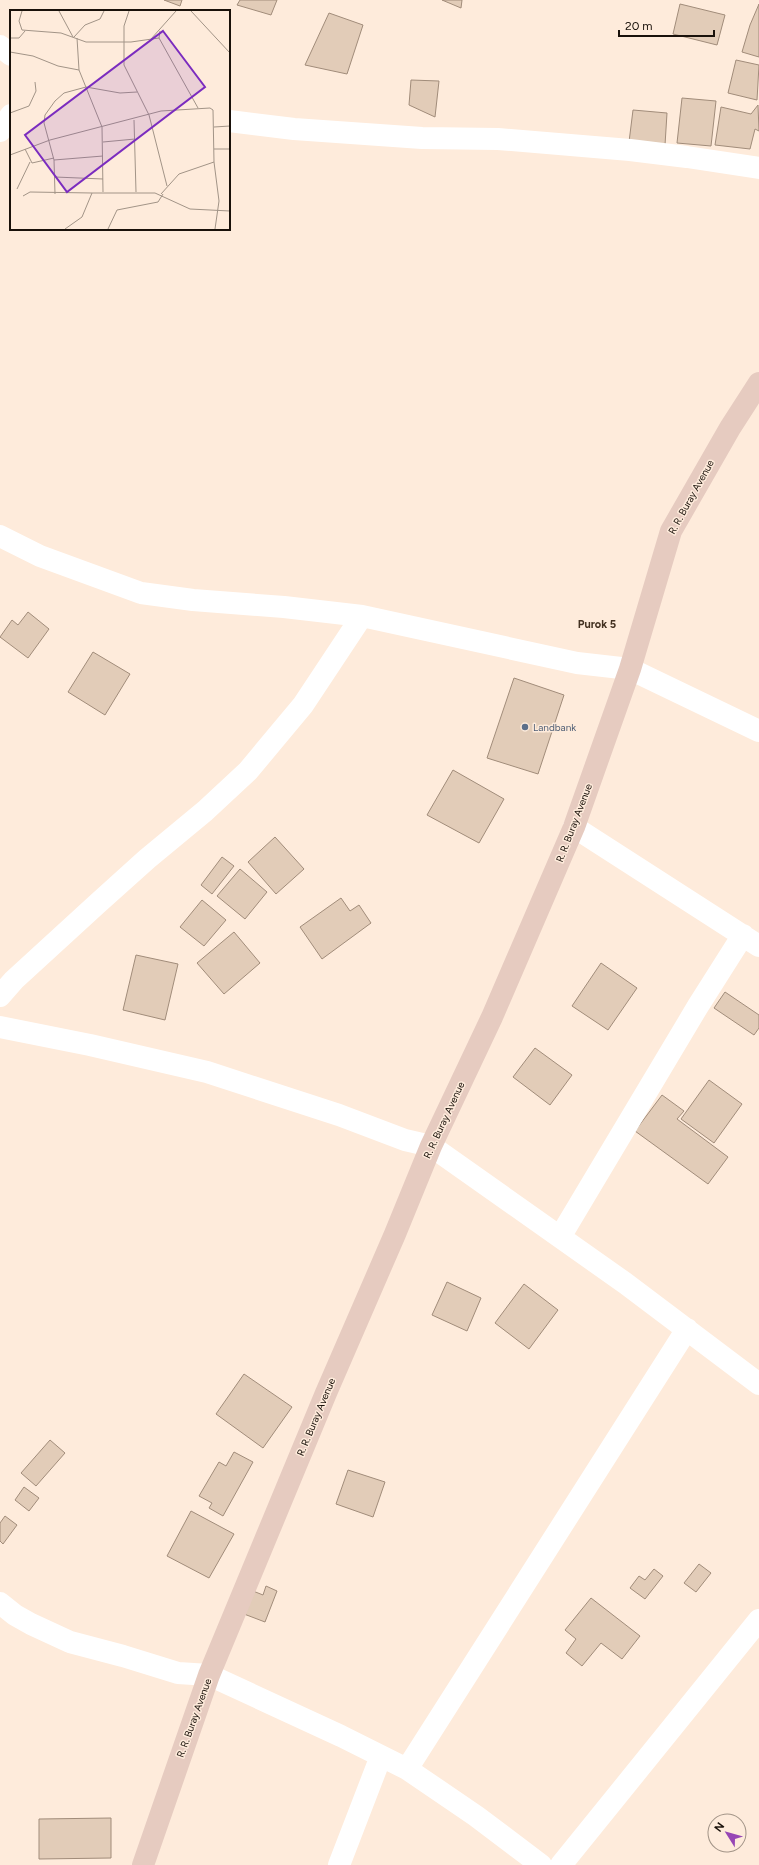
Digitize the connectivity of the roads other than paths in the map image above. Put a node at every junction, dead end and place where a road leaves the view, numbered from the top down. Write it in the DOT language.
graph roads {
  1 [pos="0,46"];
  2 [pos="10,54"];
  3 [pos="10,116"];
  4 [pos="230,121"];
  5 [pos="0,131"];
  6 [pos="759,168"];
  7 [pos="759,383"];
  8 [pos="0,536"];
  9 [pos="362,616"];
  10 [pos="630,669"];
  11 [pos="759,731"];
  12 [pos="574,828"];
  13 [pos="751,941"];
  14 [pos="0,996"];
  15 [pos="0,1027"];
  16 [pos="431,1146"];
  17 [pos="560,1237"];
  18 [pos="687,1329"];
  19 [pos="759,1384"];
  20 [pos="0,1604"];
  21 [pos="759,1620"];
  22 [pos="209,1676"];
  23 [pos="381,1756"];
  24 [pos="407,1770"];
  25 [pos="143,1865"];
  26 [pos="339,1865"];
  27 [pos="541,1865"];
  28 [pos="561,1865"];
  1 -- 2 [label="street"];
  3 -- 5 [label="street"];
  4 -- 6 [label="street"];
  7 -- 10 [label="street, R. R. Buray Avenue"];
  8 -- 9 [label="street"];
  9 -- 10 [label="street"];
  9 -- 14 [label="street"];
  10 -- 11 [label="street"];
  10 -- 12 [label="street, R. R. Buray Avenue"];
  12 -- 13 [label="street"];
  12 -- 16 [label="street, R. R. Buray Avenue"];
  13 -- 17 [label="street"];
  15 -- 16 [label="street"];
  16 -- 17 [label="street"];
  16 -- 22 [label="street, R. R. Buray Avenue"];
  17 -- 18 [label="street"];
  18 -- 19 [label="street"];
  18 -- 24 [label="street"];
  20 -- 22 [label="street"];
  21 -- 28 [label="street"];
  22 -- 23 [label="street"];
  22 -- 25 [label="street, R. R. Buray Avenue"];
  23 -- 24 [label="street"];
  23 -- 26 [label="street"];
  24 -- 27 [label="street"];
}
